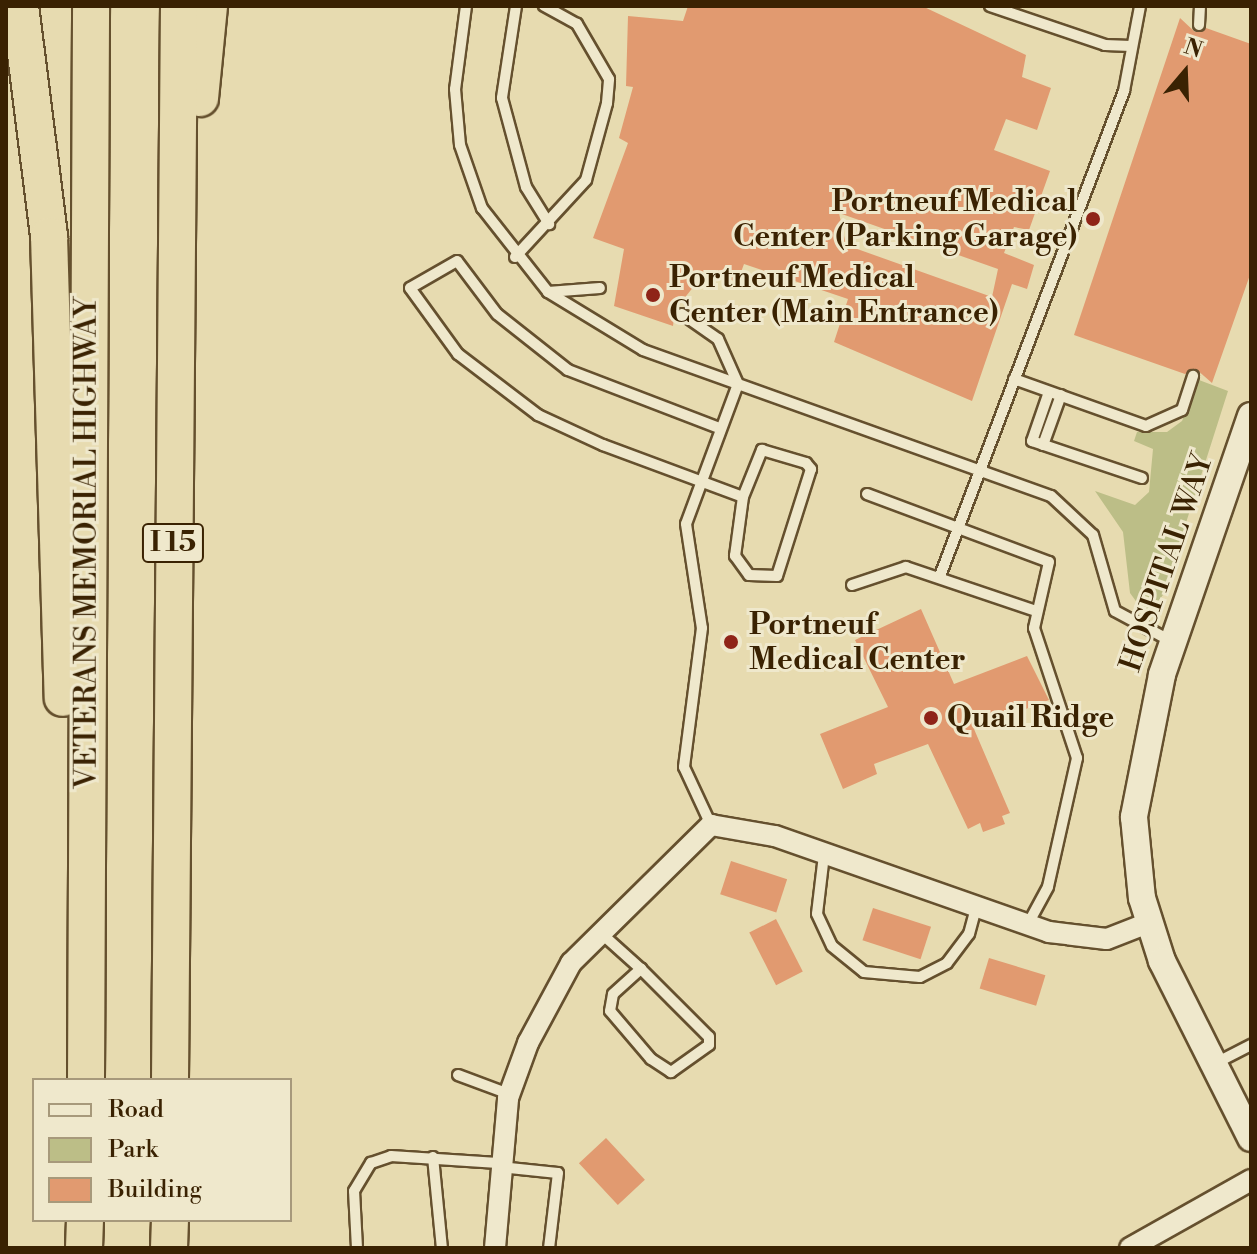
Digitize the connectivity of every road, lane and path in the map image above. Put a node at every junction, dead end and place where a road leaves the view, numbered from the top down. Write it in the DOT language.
graph roads {
  1 [pos="20,6"];
  2 [pos="91,6"];
  3 [pos="179,6"];
  4 [pos="209,6"];
  5 [pos="466,6"];
  6 [pos="516,6"];
  7 [pos="544,6"];
  8 [pos="990,6"];
  9 [pos="1140,6"];
  10 [pos="1200,6"];
  11 [pos="1199,25"];
  12 [pos="1131,46"];
  13 [pos="549,224"];
  14 [pos="515,257"];
  15 [pos="600,288"];
  16 [pos="548,292"];
  17 [pos="174,294"];
  18 [pos="682,314"];
  19 [pos="1193,376"];
  20 [pos="1014,379"];
  21 [pos="738,384"];
  22 [pos="1055,394"];
  23 [pos="1251,416"];
  24 [pos="719,428"];
  25 [pos="976,466"];
  26 [pos="1142,478"];
  27 [pos="699,480"];
  28 [pos="867,494"];
  29 [pos="743,497"];
  30 [pos="954,525"];
  31 [pos="940,576"];
  32 [pos="852,585"];
  33 [pos="1036,611"];
  34 [pos="1174,642"];
  35 [pos="711,825"];
  36 [pos="824,855"];
  37 [pos="976,907"];
  38 [pos="1148,923"];
  39 [pos="1028,924"];
  40 [pos="602,934"];
  41 [pos="87,956"];
  42 [pos="641,969"];
  43 [pos="1251,1045"];
  44 [pos="1213,1065"];
  45 [pos="458,1075"];
  46 [pos="86,1078"];
  47 [pos="170,1078"];
  48 [pos="509,1094"];
  49 [pos="1251,1138"];
  50 [pos="433,1157"];
  51 [pos="498,1165"];
  52 [pos="1251,1180"];
  53 [pos="85,1222"];
  54 [pos="170,1222"];
  55 [pos="84,1248"];
  56 [pos="169,1248"];
  57 [pos="357,1248"];
  58 [pos="442,1248"];
  59 [pos="495,1248"];
  60 [pos="549,1248"];
  61 [pos="1130,1248"];
  1 -- 41 [label="highway"];
  2 -- 41 [label="highway, VETERANS MEMORIAL HIGHWAY"];
  3 -- 17 [label="highway, I 15"];
  4 -- 17 [label="highway"];
  5 -- 14 [label="lane"];
  6 -- 13 [label="lane"];
  7 -- 13 [label="lane"];
  8 -- 12 [label="lane"];
  9 -- 12 [label="lane"];
  10 -- 11 [label="lane"];
  12 -- 20 [label="lane"];
  13 -- 14 [label="lane"];
  14 -- 16 [label="lane"];
  15 -- 16 [label="lane"];
  16 -- 21 [label="lane"];
  17 -- 47 [label="highway, I 15"];
  18 -- 21 [label="lane"];
  19 -- 22 [label="lane"];
  20 -- 22 [label="lane"];
  20 -- 25 [label="lane"];
  21 -- 24 [label="lane"];
  21 -- 25 [label="lane"];
  22 -- 26 [label="lane"];
  23 -- 34 [label="street, HOSPITAL WAY"];
  24 -- 27 [label="lane"];
  24 -- 27 [label="lane"];
  25 -- 30 [label="lane"];
  25 -- 34 [label="lane"];
  27 -- 29 [label="lane"];
  27 -- 35 [label="lane"];
  28 -- 30 [label="lane"];
  29 -- 29 [label="lane"];
  30 -- 31 [label="lane"];
  30 -- 33 [label="lane"];
  31 -- 32 [label="lane"];
  31 -- 33 [label="lane"];
  33 -- 39 [label="lane"];
  34 -- 38 [label="street, HOSPITAL WAY"];
  35 -- 36 [label="street"];
  35 -- 40 [label="street"];
  36 -- 37 [label="street"];
  36 -- 37 [label="lane"];
  37 -- 39 [label="street"];
  38 -- 39 [label="street"];
  38 -- 44 [label="street, HOSPITAL WAY"];
  40 -- 42 [label="lane"];
  40 -- 48 [label="street"];
  41 -- 46 [label="highway, VETERANS MEMORIAL HIGHWAY"];
  42 -- 42 [label="lane"];
  43 -- 44 [label="lane"];
  44 -- 49 [label="street, HOSPITAL WAY"];
  45 -- 48 [label="lane"];
  48 -- 51 [label="street"];
  50 -- 51 [label="lane"];
  50 -- 57 [label="lane"];
  50 -- 58 [label="lane"];
  51 -- 59 [label="street"];
  51 -- 60 [label="lane"];
  52 -- 61 [label="street"];
  53 -- 55 [label="highway"];
  54 -- 56 [label="highway"];
}
